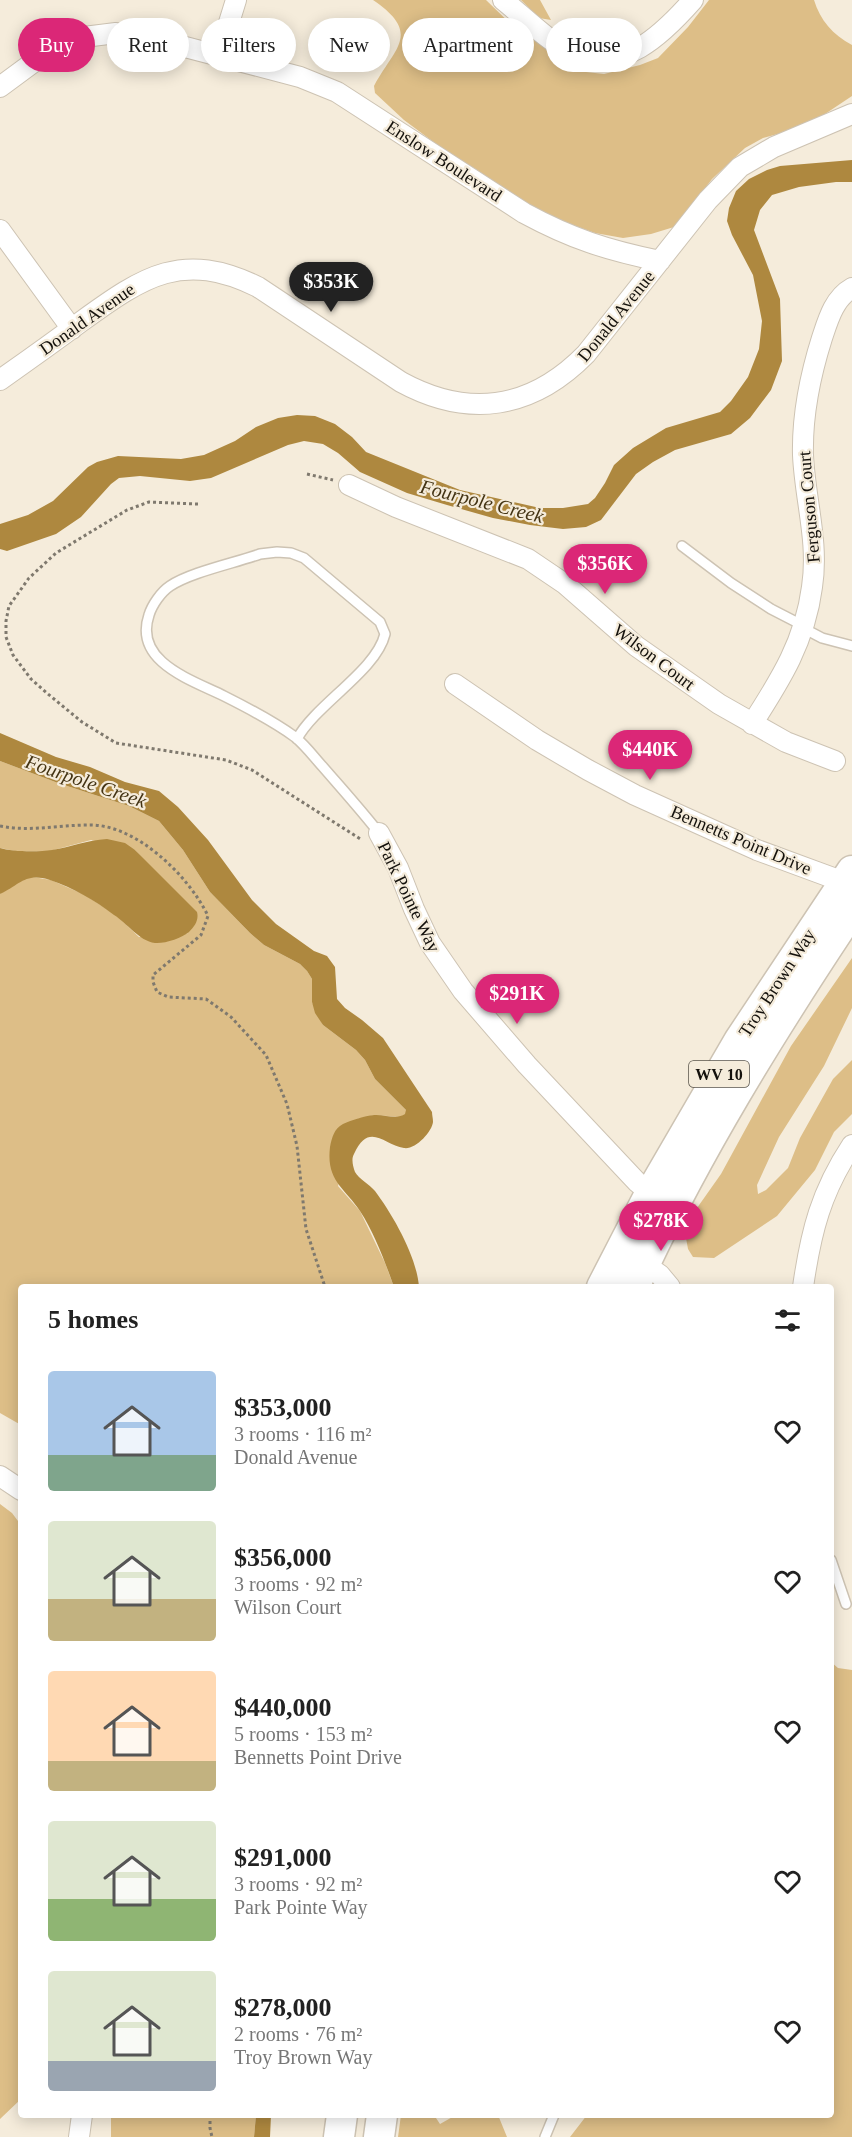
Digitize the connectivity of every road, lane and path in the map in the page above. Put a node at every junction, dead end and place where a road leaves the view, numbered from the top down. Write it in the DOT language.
graph roads {
  1 [pos="236,0"];
  2 [pos="503,0"];
  3 [pos="693,0"];
  4 [pos="231,18"];
  5 [pos="201,52"];
  6 [pos="281,72"];
  7 [pos="0,87"];
  8 [pos="852,114"];
  9 [pos="0,230"];
  10 [pos="660,261"];
  11 [pos="852,288"];
  12 [pos="72,329"];
  13 [pos="0,380"];
  14 [pos="307,474"];
  15 [pos="349,485"];
  16 [pos="198,504"];
  17 [pos="682,546"];
  18 [pos="804,627"];
  19 [pos="852,646"];
  20 [pos="454,684"];
  21 [pos="752,724"];
  22 [pos="297,739"];
  23 [pos="835,760"];
  24 [pos="0,826"];
  25 [pos="373,838"];
  26 [pos="849,888"];
  27 [pos="852,1145"];
  28 [pos="661,1202"];
  29 [pos="633,1266"];
  30 [pos="324,1284"];
  31 [pos="606,1284"];
  32 [pos="668,1284"];
  33 [pos="804,1284"];
  34 [pos="0,1476"];
  35 [pos="18,1488"];
  36 [pos="834,1569"];
  37 [pos="846,1604"];
  38 [pos="82,2118"];
  39 [pos="210,2118"];
  40 [pos="342,2118"];
  41 [pos="382,2118"];
  42 [pos="553,2118"];
  43 [pos="79,2137"];
  44 [pos="212,2137"];
  45 [pos="339,2137"];
  46 [pos="380,2137"];
  47 [pos="545,2137"];
  1 -- 4 [label="street"];
  2 -- 3 [label="street"];
  5 -- 7 [label="street, Enslow Boulevard"];
  6 -- 10 [label="street, Enslow Boulevard"];
  8 -- 10 [label="street"];
  9 -- 12 [label="street"];
  10 -- 12 [label="street, Donald Avenue"];
  11 -- 18 [label="street, Ferguson Court"];
  12 -- 13 [label="street, Donald Avenue"];
  14 -- 15 [label="path"];
  15 -- 21 [label="street, Wilson Court"];
  16 -- 25 [label="path"];
  17 -- 18 [label="lane"];
  18 -- 19 [label="lane"];
  18 -- 21 [label="street, Ferguson Court"];
  20 -- 26 [label="street, Bennetts Point Drive"];
  21 -- 23 [label="street, Wilson Court"];
  22 -- 22 [label="lane"];
  22 -- 25 [label="lane, Park Pointe Way"];
  24 -- 30 [label="path"];
  25 -- 28 [label="street, Park Pointe Way"];
  26 -- 28 [label="main road, Troy Brown Way / WV 10"];
  27 -- 33 [label="street"];
  28 -- 29 [label="main road, Troy Brown Way / WV 10"];
  29 -- 31 [label="main road, Troy Brown Way / WV 10"];
  29 -- 32 [label="street"];
  34 -- 35 [label="street"];
  36 -- 37 [label="lane"];
  38 -- 43 [label="street"];
  39 -- 44 [label="path"];
  40 -- 45 [label="main road"];
  41 -- 46 [label="main road"];
  42 -- 47 [label="lane"];
}
